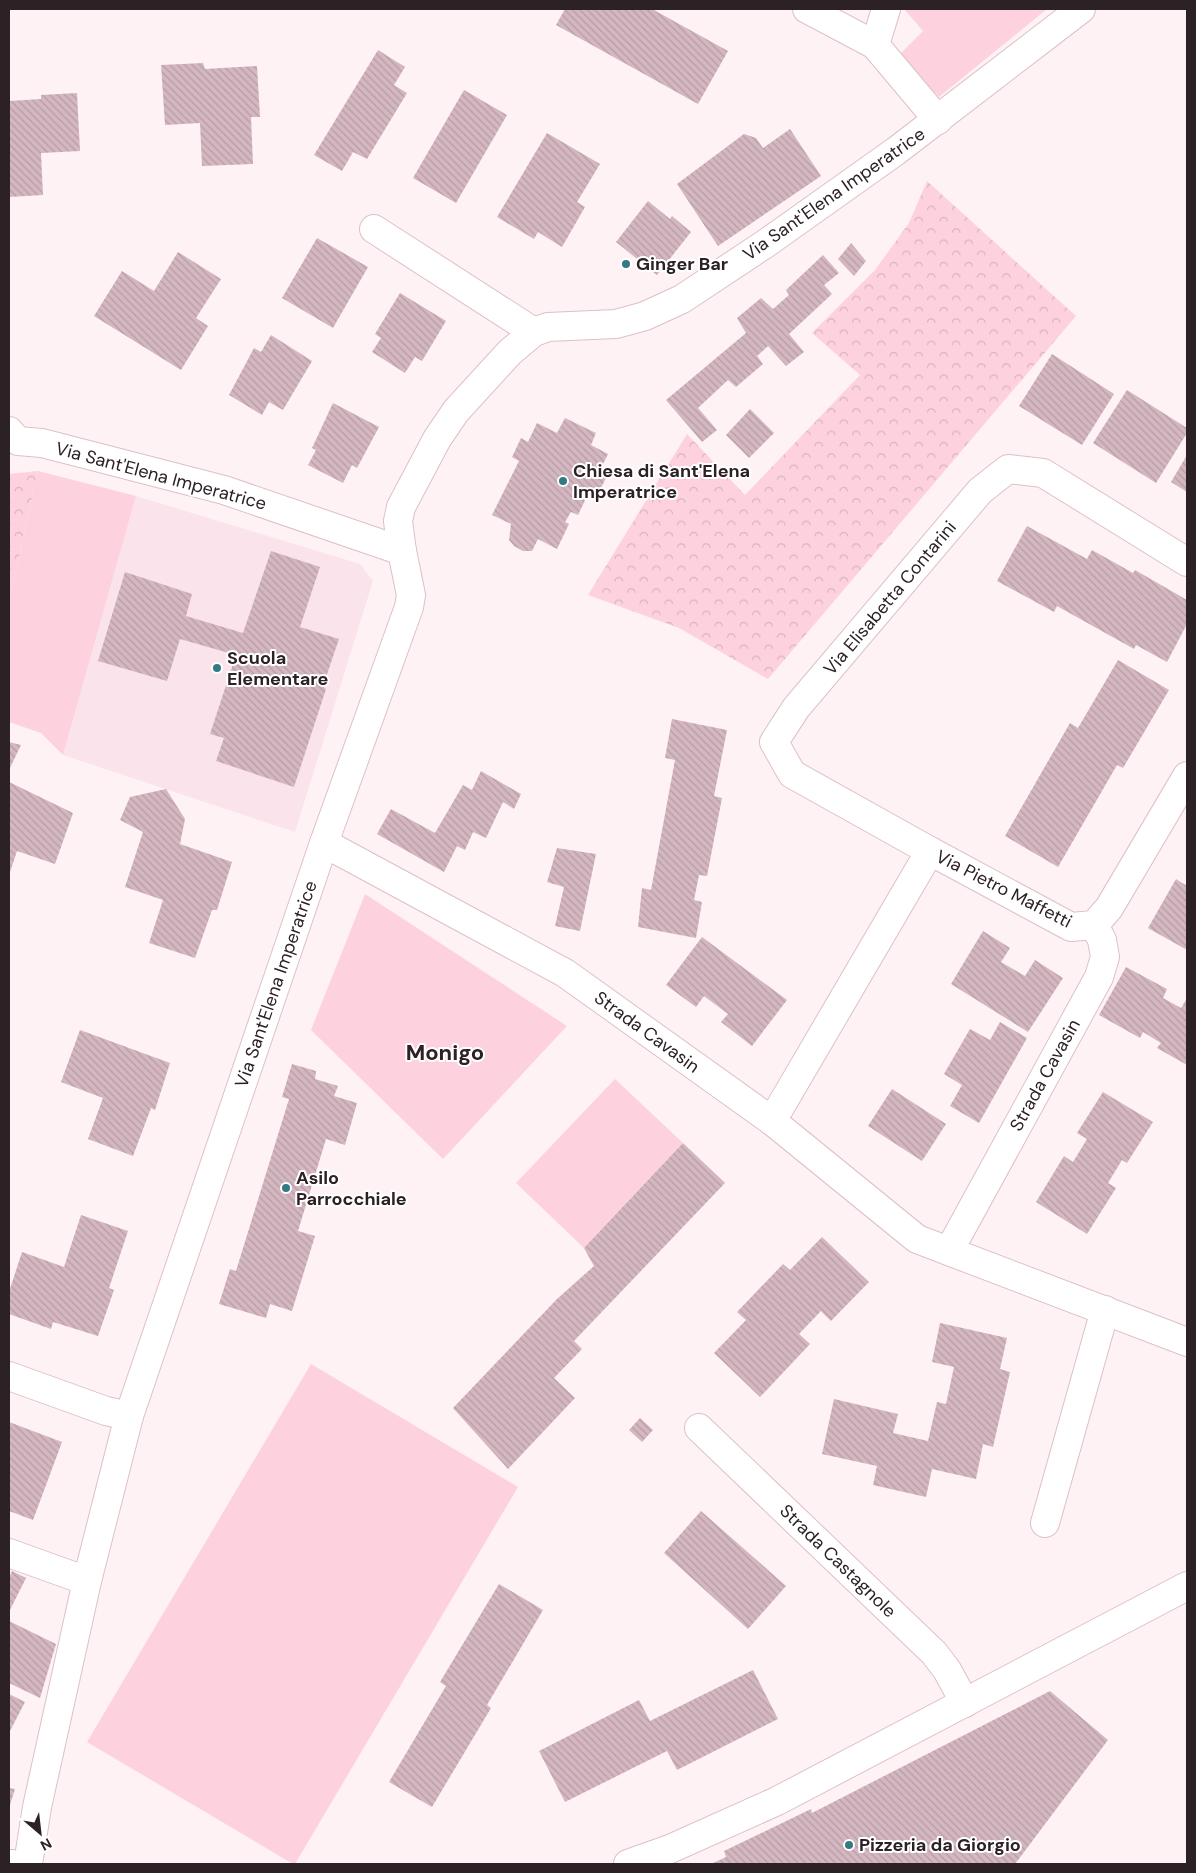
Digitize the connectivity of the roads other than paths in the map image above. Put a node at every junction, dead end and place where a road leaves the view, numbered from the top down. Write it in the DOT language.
graph roads {
  1 [pos="807,9"];
  2 [pos="886,9"];
  3 [pos="1081,9"];
  4 [pos="875,45"];
  5 [pos="938,120"];
  6 [pos="374,229"];
  7 [pos="534,332"];
  8 [pos="12,439"];
  9 [pos="402,551"];
  10 [pos="1187,562"];
  11 [pos="1187,776"];
  12 [pos="324,843"];
  13 [pos="930,851"];
  14 [pos="1094,925"];
  15 [pos="772,1121"];
  16 [pos="949,1251"];
  17 [pos="1105,1310"];
  18 [pos="1187,1342"];
  19 [pos="9,1376"];
  20 [pos="129,1416"];
  21 [pos="699,1428"];
  22 [pos="1045,1523"];
  23 [pos="9,1553"];
  24 [pos="87,1581"];
  25 [pos="1187,1586"];
  26 [pos="965,1703"];
  27 [pos="28,1864"];
  28 [pos="628,1864"];
  1 -- 4 [label="street"];
  2 -- 4 [label="street"];
  3 -- 5 [label="street, Via Sant'Elena Imperatrice"];
  4 -- 5 [label="street"];
  5 -- 7 [label="street, Via Sant'Elena Imperatrice"];
  6 -- 7 [label="street"];
  7 -- 9 [label="street, Via Sant'Elena Imperatrice"];
  8 -- 9 [label="street, Via Sant'Elena Imperatrice"];
  9 -- 12 [label="street, Via Sant'Elena Imperatrice"];
  10 -- 13 [label="street, Via Elisabetta Contarini"];
  11 -- 14 [label="street, Via Pietro Maffetti"];
  12 -- 15 [label="street, Strada Cavasin"];
  12 -- 20 [label="street, Via Sant'Elena Imperatrice"];
  13 -- 14 [label="street, Via Pietro Maffetti"];
  13 -- 15 [label="street, Via Pietro Maffetti"];
  14 -- 16 [label="street, Strada Cavasin"];
  15 -- 16 [label="street, Strada Cavasin"];
  16 -- 17 [label="street, Strada Cavasin"];
  17 -- 18 [label="street, Strada Cavasin"];
  17 -- 22 [label="street"];
  19 -- 20 [label="street"];
  20 -- 24 [label="street, Via Sant'Elena Imperatrice"];
  21 -- 26 [label="street, Strada Castagnole"];
  23 -- 24 [label="street"];
  24 -- 27 [label="street, Via Sant'Elena Imperatrice"];
  25 -- 26 [label="street"];
  26 -- 28 [label="street"];
}
